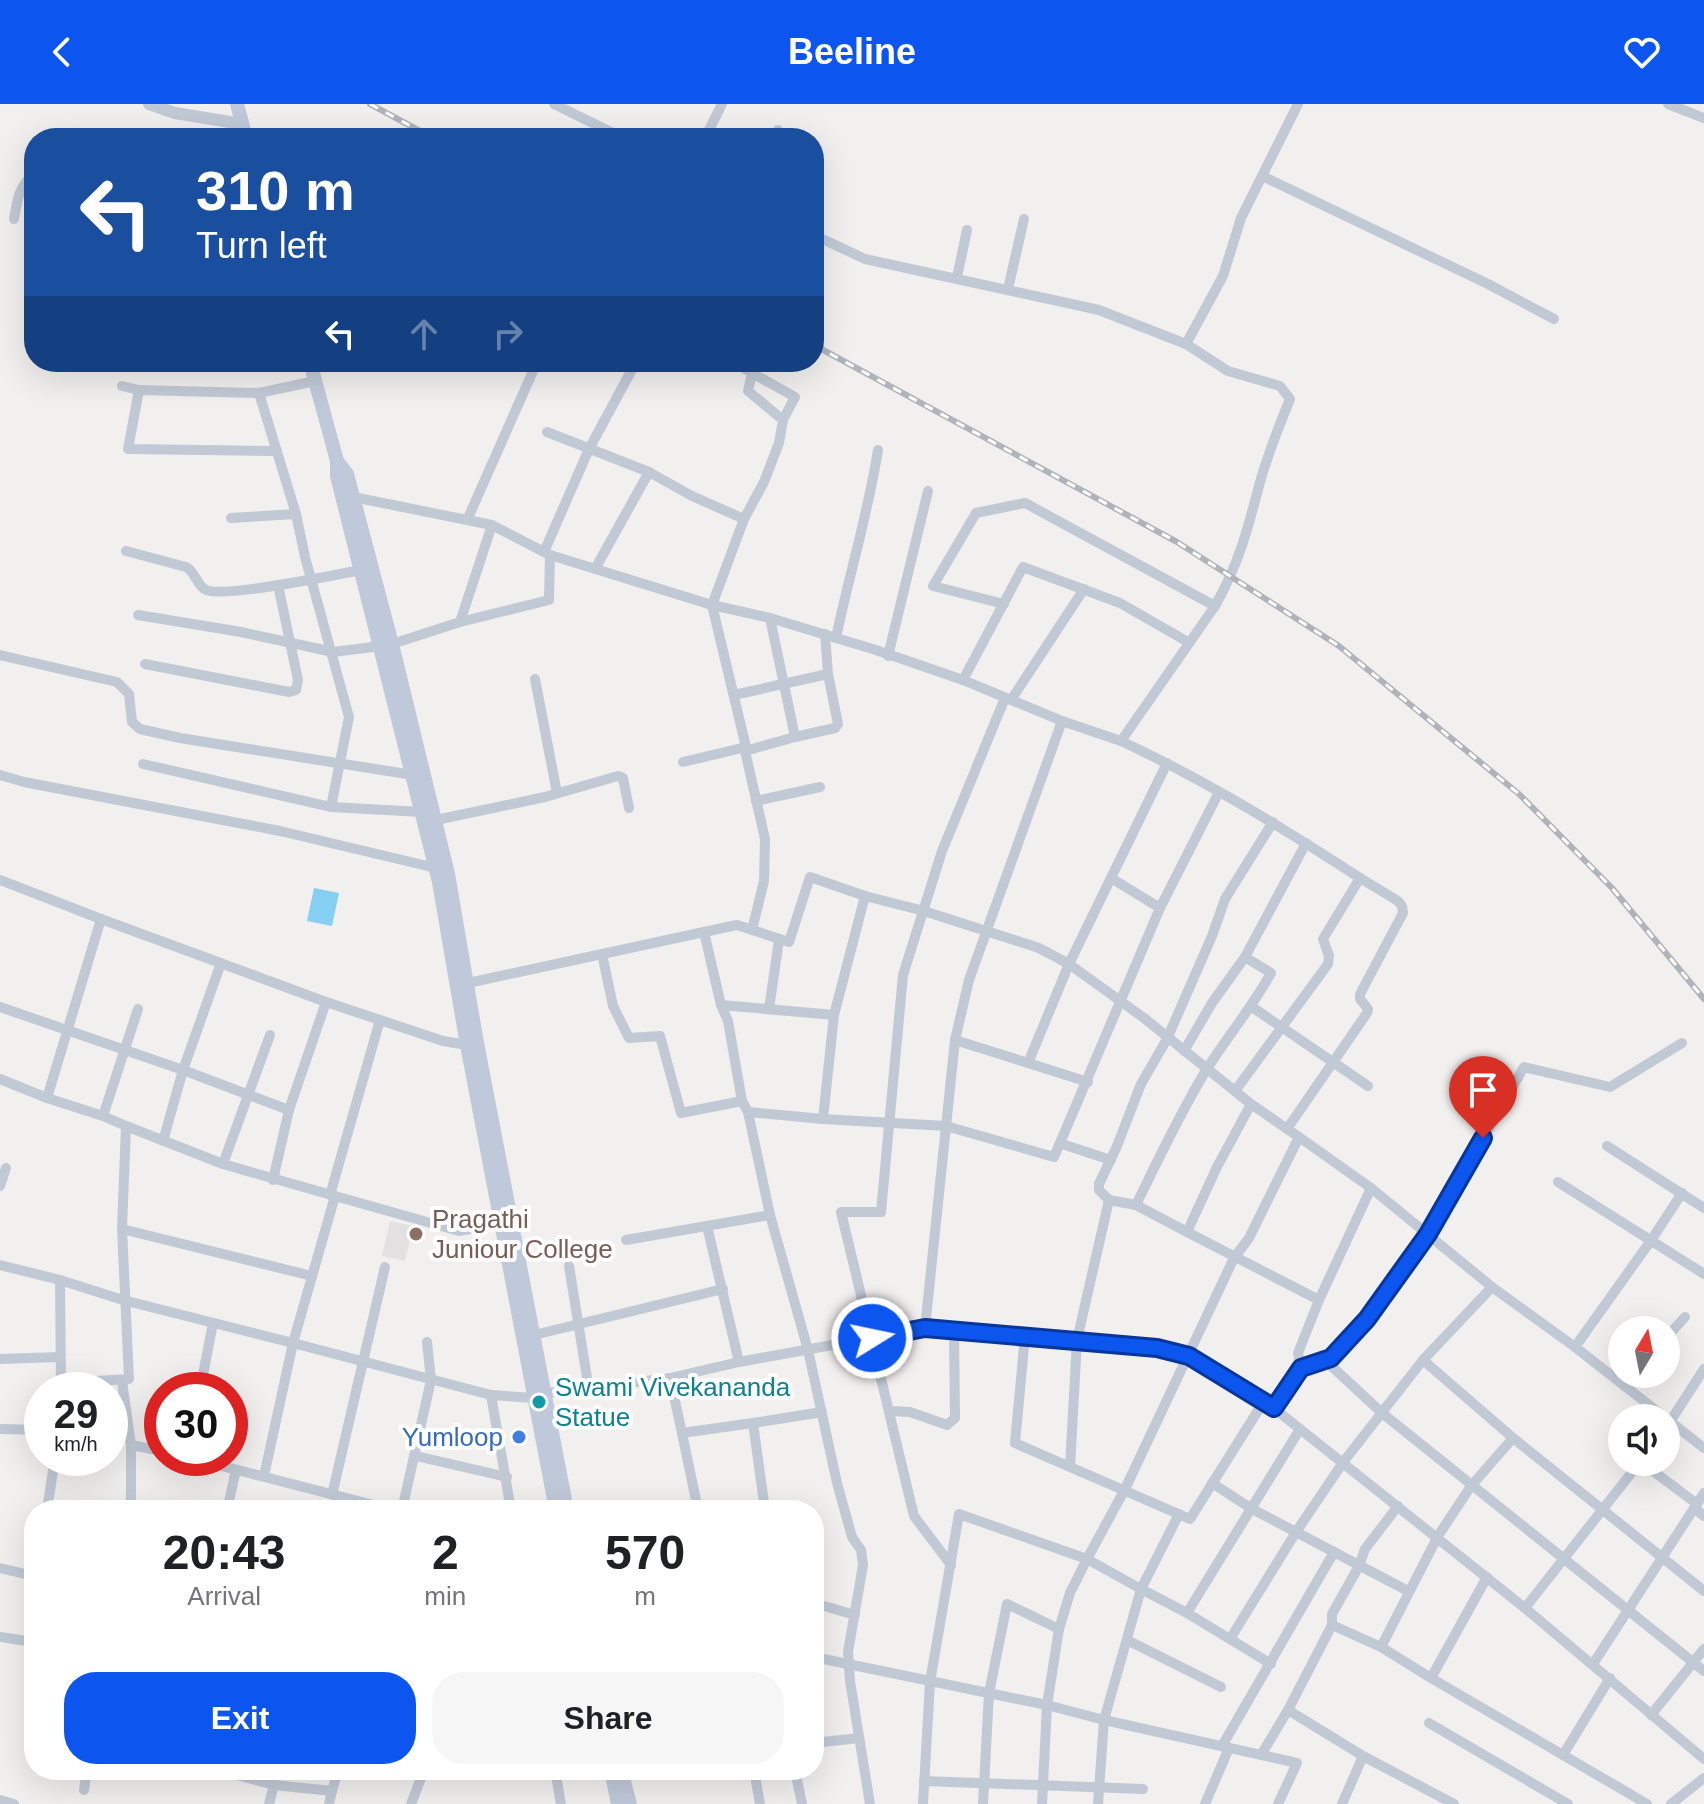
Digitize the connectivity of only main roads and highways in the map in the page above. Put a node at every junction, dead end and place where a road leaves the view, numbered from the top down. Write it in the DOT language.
graph roads {
  1 [pos="236,105"];
  2 [pos="243,128"];
  3 [pos="313,372"];
  4 [pos="337,461"];
  5 [pos="387,645"];
  6 [pos="540,1396"];
  7 [pos="555,1500"];
  8 [pos="565,1500"];
  9 [pos="613,1780"];
  10 [pos="624,1780"];
  11 [pos="618,1804"];
  12 [pos="630,1804"];
  1 -- 2 [label="main road"];
  3 -- 4 [label="main road"];
  4 -- 5 [label="main road"];
  4 -- 5 [label="main road"];
  5 -- 6 [label="main road"];
  5 -- 6 [label="main road"];
  6 -- 7 [label="main road"];
  6 -- 8 [label="main road"];
  9 -- 11 [label="main road"];
  10 -- 12 [label="main road"];
}
